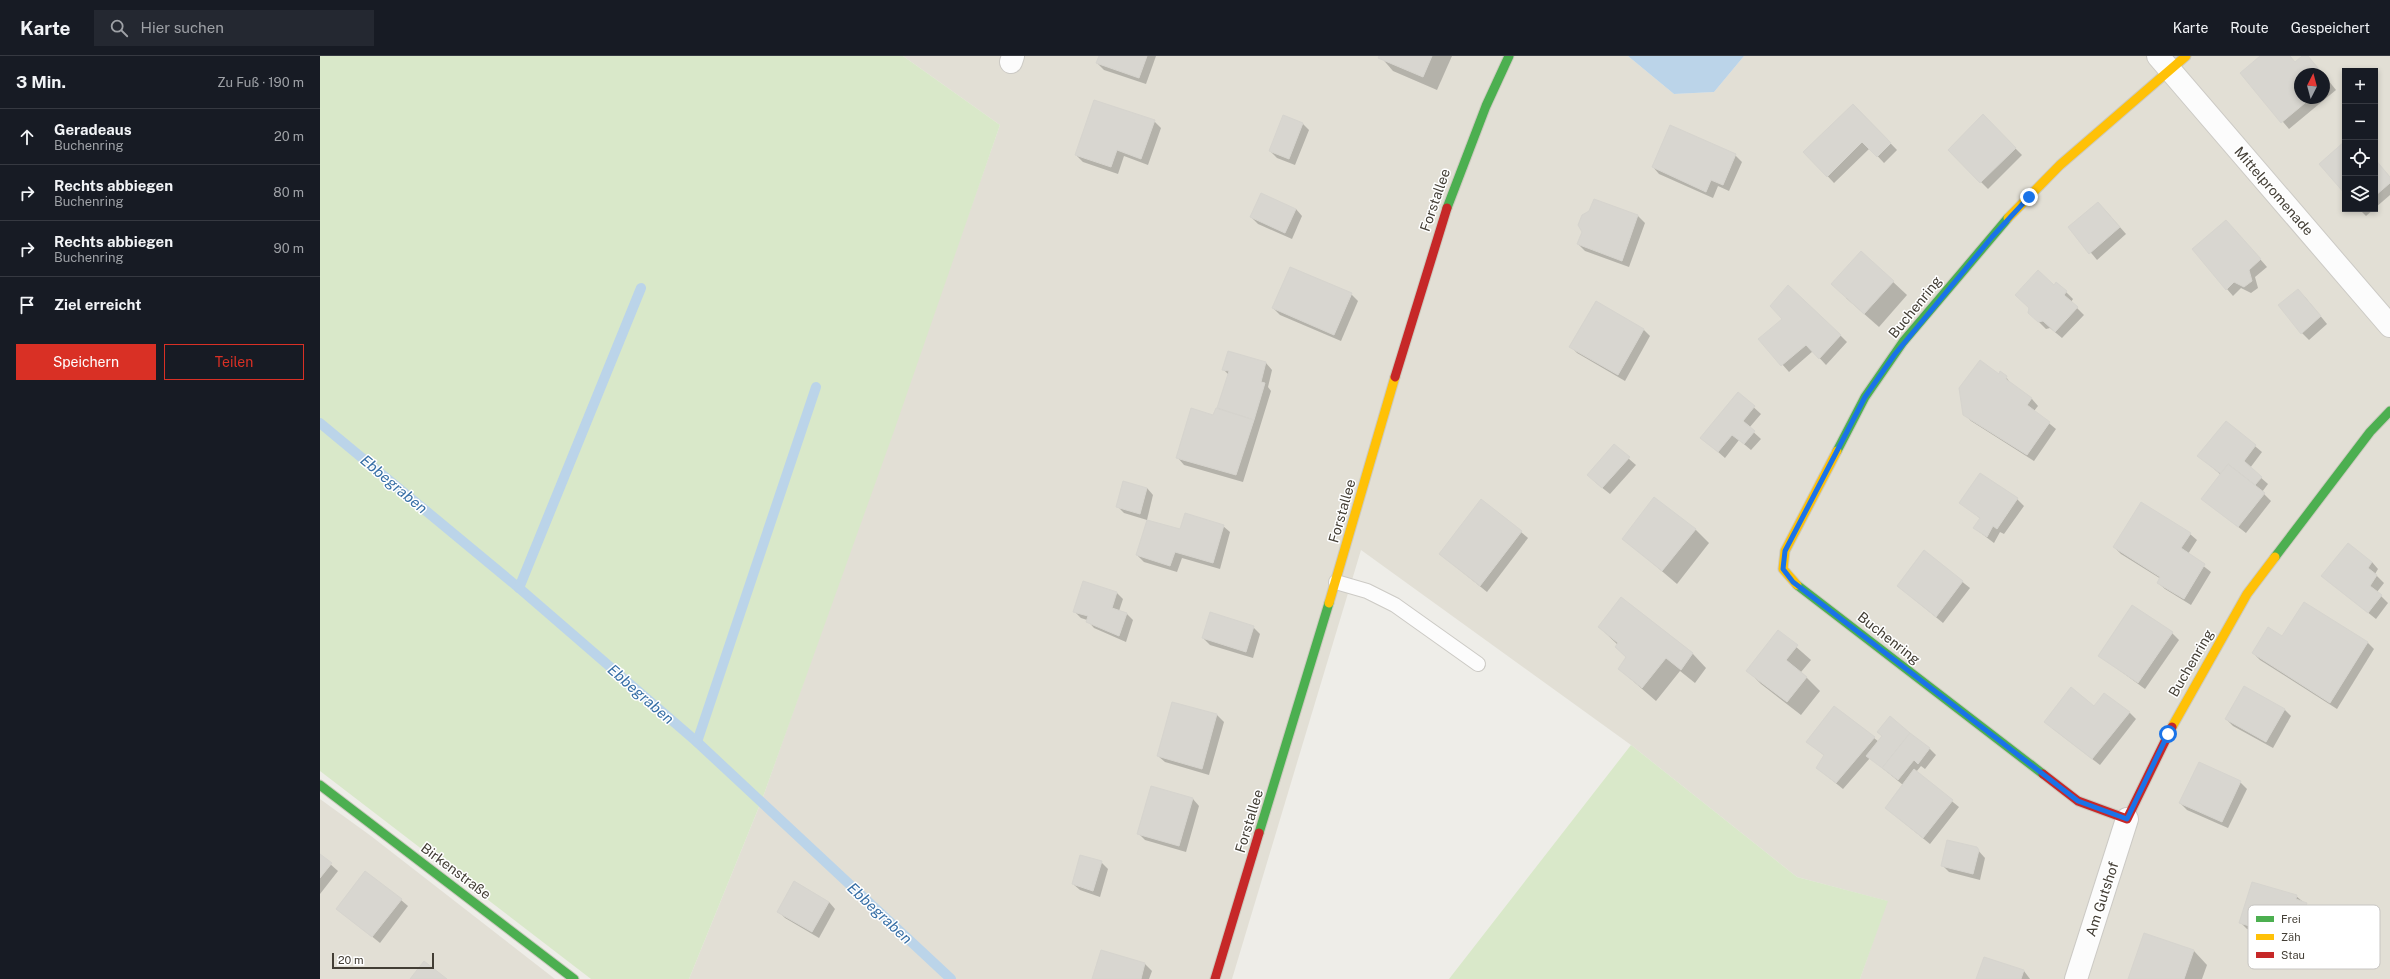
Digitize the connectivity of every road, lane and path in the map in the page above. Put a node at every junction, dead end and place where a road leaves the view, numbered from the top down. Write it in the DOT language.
graph roads {
  1 [pos="1510,56"];
  2 [pos="2186,56"];
  3 [pos="2163,62"];
  4 [pos="2390,326"];
  5 [pos="2390,411"];
  6 [pos="1336,582"];
  7 [pos="1478,664"];
  8 [pos="320,785"];
  9 [pos="2127,819"];
  10 [pos="574,979"];
  11 [pos="1215,979"];
  12 [pos="2076,979"];
  1 -- 6 [label="street, Forstallee"];
  2 -- 3 [label="street, Buchenring"];
  3 -- 4 [label="street, Mittelpromenade"];
  3 -- 9 [label="street, Buchenring"];
  5 -- 9 [label="street, Buchenring"];
  6 -- 7 [label="lane"];
  6 -- 11 [label="street, Forstallee"];
  8 -- 10 [label="street, Birkenstraße"];
  9 -- 12 [label="street, Am Gutshof"];
}
